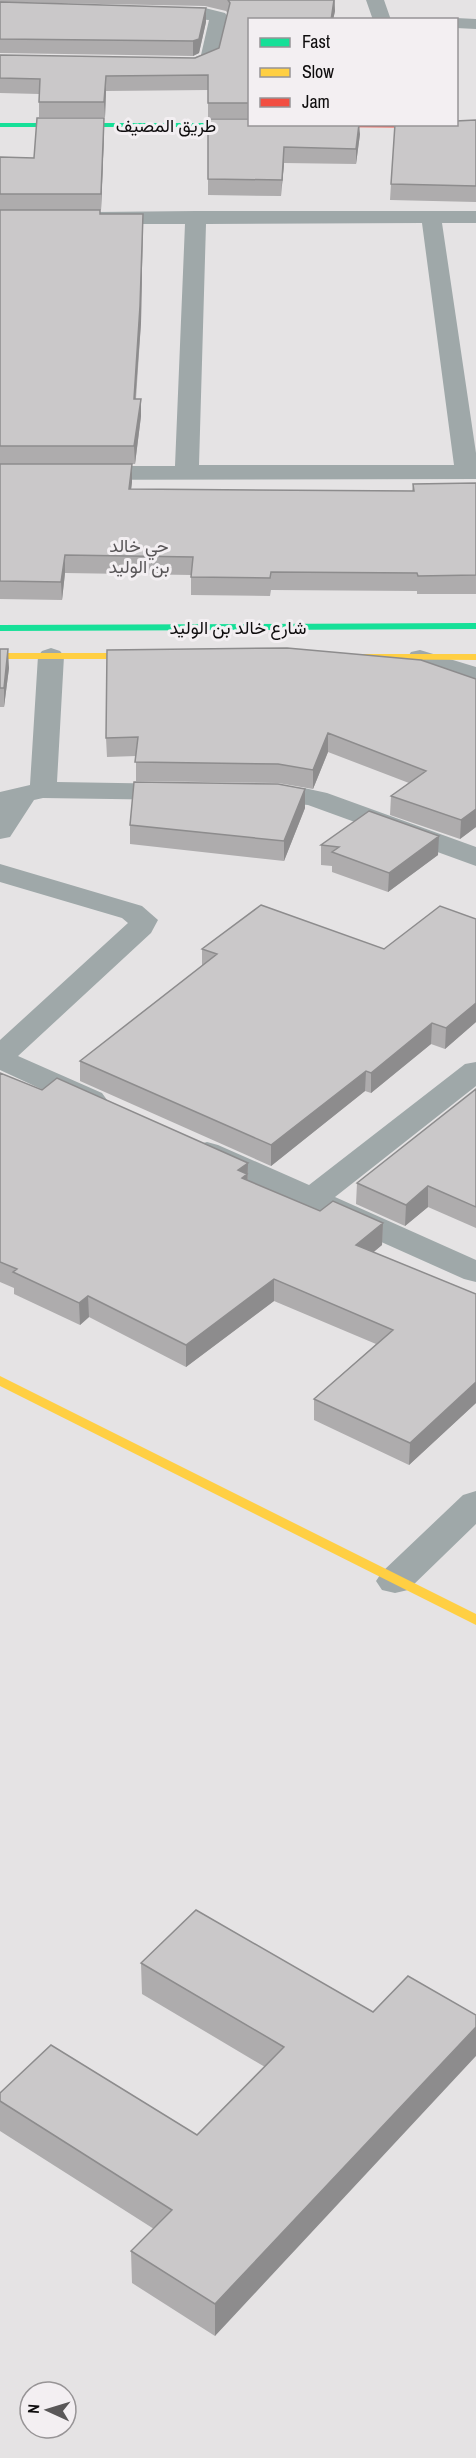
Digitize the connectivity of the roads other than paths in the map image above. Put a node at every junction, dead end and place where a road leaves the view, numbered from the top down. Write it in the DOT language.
graph roads {
  1 [pos="375,0"];
  2 [pos="148,12"];
  3 [pos="381,18"];
  4 [pos="458,23"];
  5 [pos="476,24"];
  6 [pos="150,63"];
  7 [pos="0,125"];
  8 [pos="248,125"];
  9 [pos="458,126"];
  10 [pos="476,126"];
  11 [pos="196,217"];
  12 [pos="431,217"];
  13 [pos="476,217"];
  14 [pos="81,218"];
  15 [pos="472,472"];
  16 [pos="0,473"];
  17 [pos="187,473"];
  18 [pos="476,626"];
  19 [pos="0,628"];
  20 [pos="0,656"];
  21 [pos="51,656"];
  22 [pos="170,657"];
  23 [pos="337,657"];
  24 [pos="476,657"];
  25 [pos="420,658"];
  26 [pos="476,676"];
  27 [pos="22,795"];
  28 [pos="0,831"];
  29 [pos="476,857"];
  30 [pos="0,873"];
  31 [pos="0,1057"];
  32 [pos="476,1071"];
  33 [pos="118,1112"];
  34 [pos="183,1141"];
  35 [pos="312,1198"];
  36 [pos="476,1272"];
  37 [pos="0,1380"];
  38 [pos="476,1503"];
  39 [pos="395,1581"];
  40 [pos="476,1620"];
  1 -- 3 [label="street"];
  2 -- 6 [label="street"];
  4 -- 5 [label="street"];
  7 -- 8 [label="street, طريق المصيف"];
  9 -- 10 [label="street"];
  11 -- 12 [label="street"];
  11 -- 14 [label="street"];
  11 -- 17 [label="street"];
  12 -- 13 [label="street"];
  12 -- 15 [label="street"];
  15 -- 17 [label="street"];
  16 -- 17 [label="street"];
  18 -- 19 [label="street, شارع خالد بن الوليد"];
  20 -- 21 [label="street, شارع خالد بن الوليد"];
  21 -- 22 [label="street, شارع خالد بن الوليد"];
  21 -- 27 [label="street"];
  23 -- 25 [label="street"];
  24 -- 25 [label="street"];
  25 -- 26 [label="street"];
  27 -- 28 [label="street"];
  27 -- 29 [label="street"];
  30 -- 31 [label="street"];
  31 -- 33 [label="street"];
  32 -- 35 [label="street"];
  34 -- 35 [label="street"];
  35 -- 36 [label="street"];
  37 -- 39 [label="street"];
  38 -- 39 [label="street"];
  39 -- 40 [label="street"];
}
